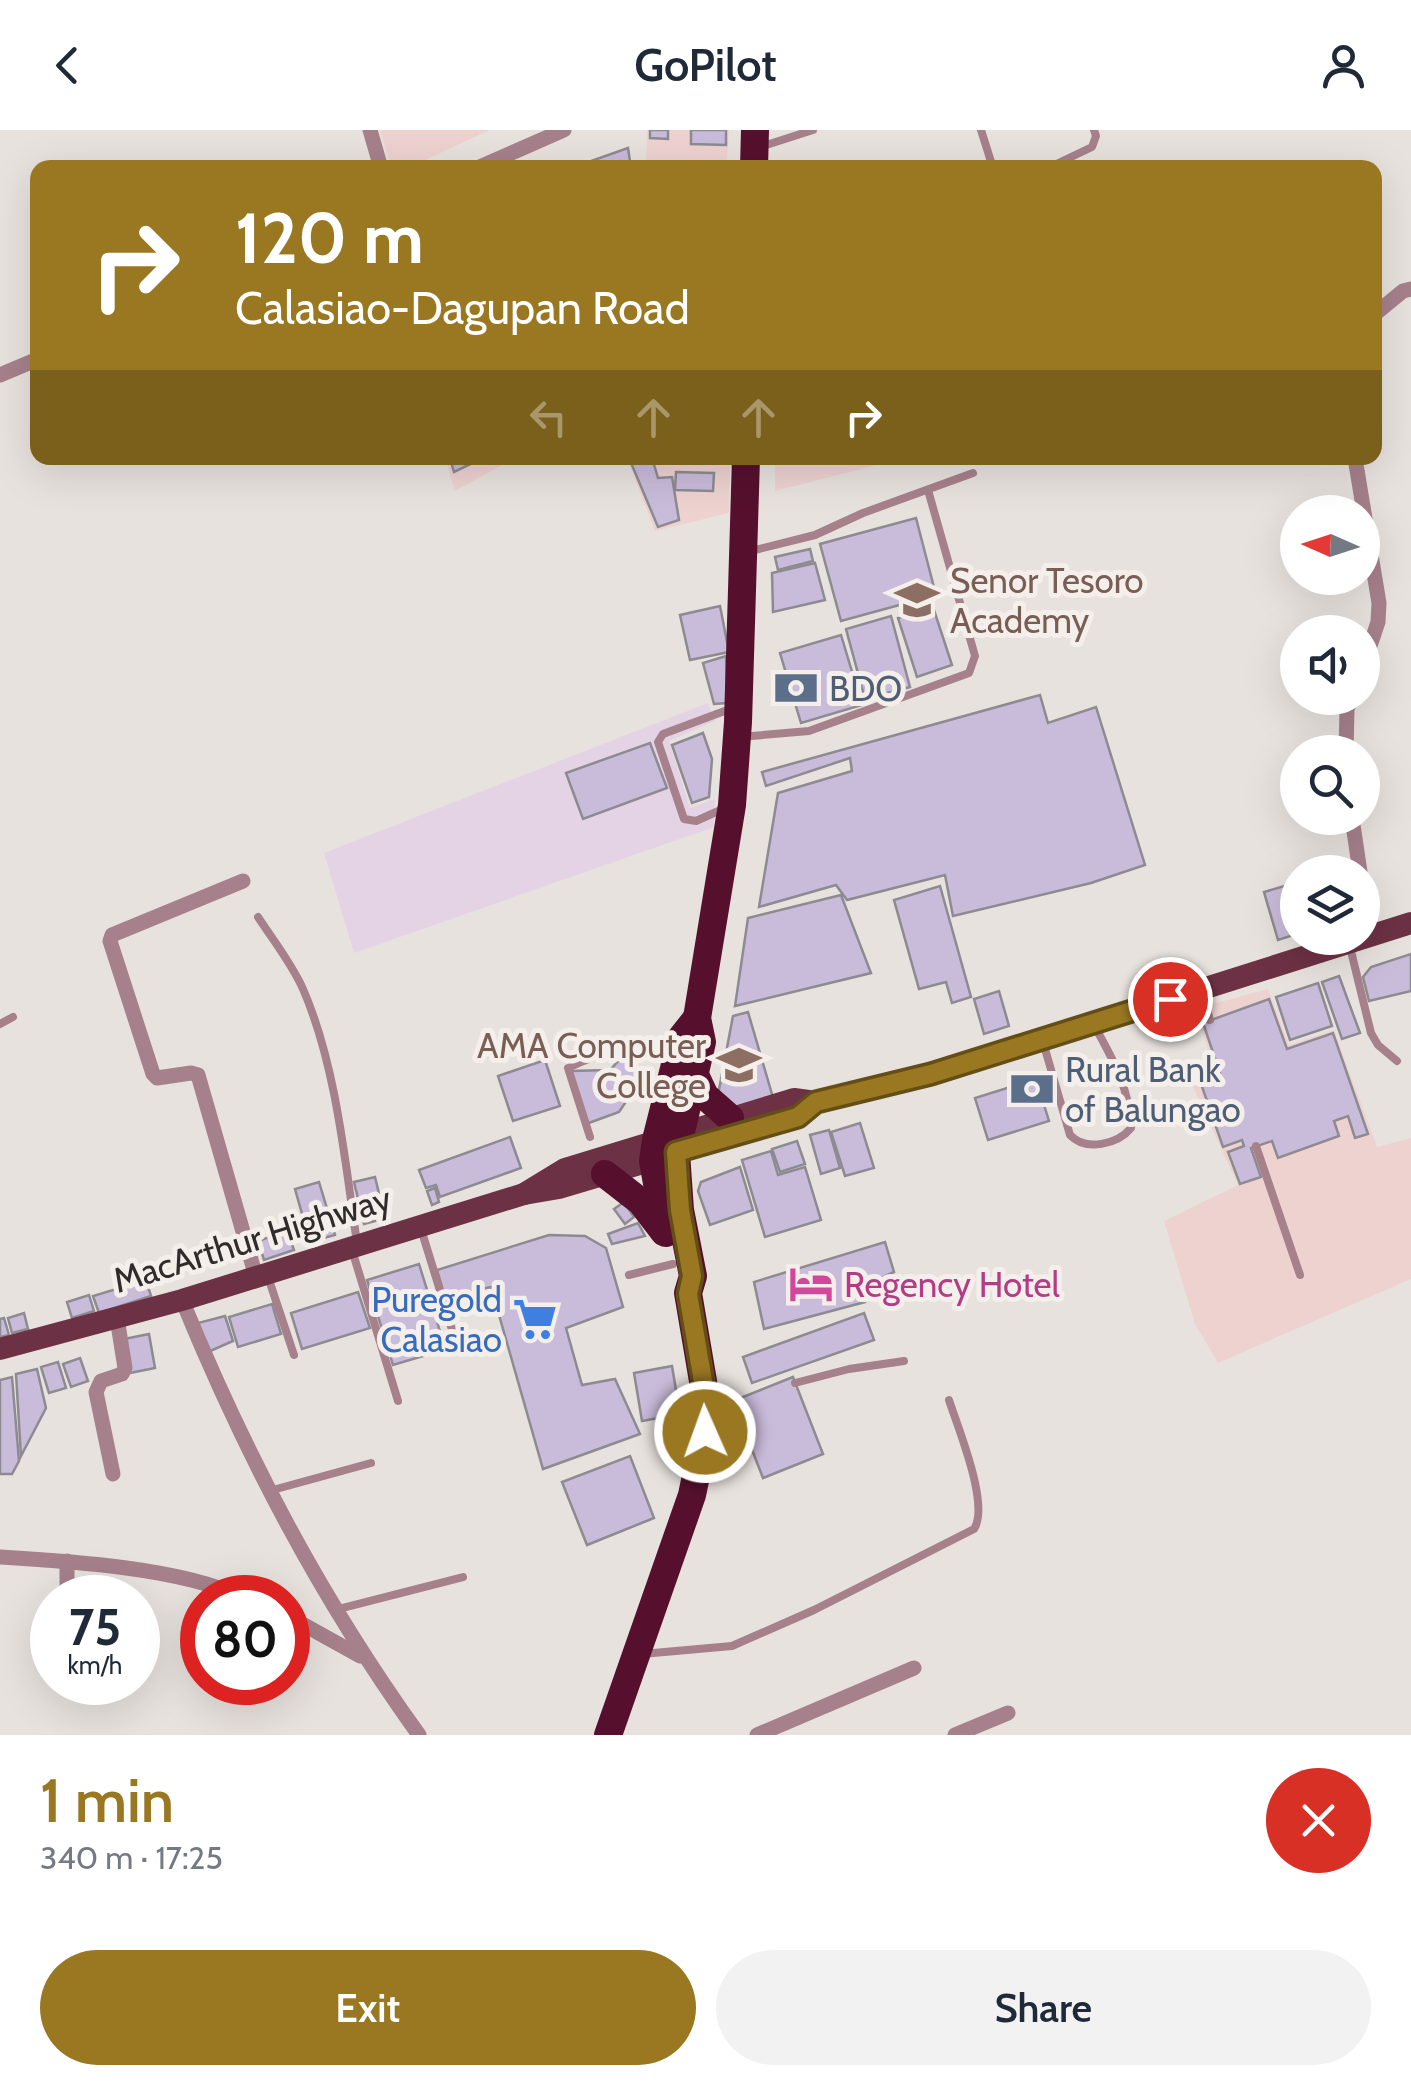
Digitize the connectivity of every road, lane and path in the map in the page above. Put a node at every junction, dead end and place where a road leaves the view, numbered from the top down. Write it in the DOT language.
graph roads {
  1 [pos="370,130"];
  2 [pos="564,130"];
  3 [pos="813,130"];
  4 [pos="982,130"];
  5 [pos="1094,130"];
  6 [pos="754,149"];
  7 [pos="379,160"];
  8 [pos="495,160"];
  9 [pos="991,160"];
  10 [pos="1064,160"];
  11 [pos="1411,289"];
  12 [pos="1382,308"];
  13 [pos="30,362"];
  14 [pos="0,375"];
  15 [pos="746,465"];
  16 [pos="1357,465"];
  17 [pos="973,473"];
  18 [pos="928,490"];
  19 [pos="744,552"];
  20 [pos="1378,615"];
  21 [pos="739,706"];
  22 [pos="737,738"];
  23 [pos="732,805"];
  24 [pos="243,881"];
  25 [pos="258,917"];
  26 [pos="1411,924"];
  27 [pos="1380,933"];
  28 [pos="1309,955"];
  29 [pos="1359,955"];
  30 [pos="1201,989"];
  31 [pos="13,1017"];
  32 [pos="697,1018"];
  33 [pos="1210,1020"];
  34 [pos="1093,1023"];
  35 [pos="0,1024"];
  36 [pos="1042,1039"];
  37 [pos="664,1044"];
  38 [pos="1397,1060"];
  39 [pos="695,1075"];
  40 [pos="816,1102"];
  41 [pos="730,1118"];
  42 [pos="590,1137"];
  43 [pos="666,1146"];
  44 [pos="1256,1146"];
  45 [pos="605,1174"];
  46 [pos="524,1194"];
  47 [pos="420,1224"];
  48 [pos="666,1237"];
  49 [pos="354,1244"];
  50 [pos="673,1264"];
  51 [pos="261,1275"];
  52 [pos="629,1275"];
  53 [pos="1300,1275"];
  54 [pos="688,1294"];
  55 [pos="182,1300"];
  56 [pos="117,1318"];
  57 [pos="0,1349"];
  58 [pos="458,1350"];
  59 [pos="294,1355"];
  60 [pos="904,1361"];
  61 [pos="796,1383"];
  62 [pos="949,1400"];
  63 [pos="398,1401"];
  64 [pos="736,1408"];
  65 [pos="705,1424"];
  66 [pos="371,1463"];
  67 [pos="112,1474"];
  68 [pos="268,1492"];
  69 [pos="0,1558"];
  70 [pos="67,1560"];
  71 [pos="67,1575"];
  72 [pos="463,1576"];
  73 [pos="180,1580"];
  74 [pos="334,1610"];
  75 [pos="310,1615"];
  76 [pos="310,1627"];
  77 [pos="638,1654"];
  78 [pos="363,1658"];
  79 [pos="914,1668"];
  80 [pos="1008,1712"];
  81 [pos="958,1734"];
  82 [pos="419,1735"];
  83 [pos="608,1735"];
  84 [pos="756,1735"];
  1 -- 7 [label="street"];
  2 -- 8 [label="street"];
  3 -- 6 [label="lane"];
  4 -- 9 [label="lane"];
  5 -- 10 [label="lane"];
  11 -- 12 [label="street"];
  13 -- 14 [label="street"];
  15 -- 19 [label="highway"];
  16 -- 20 [label="street"];
  17 -- 18 [label="lane"];
  18 -- 19 [label="lane"];
  18 -- 22 [label="lane"];
  19 -- 21 [label="highway"];
  21 -- 22 [label="highway"];
  21 -- 23 [label="lane"];
  22 -- 23 [label="highway"];
  23 -- 32 [label="highway"];
  24 -- 51 [label="street"];
  25 -- 49 [label="lane"];
  26 -- 27 [label="main road"];
  28 -- 30 [label="main road"];
  29 -- 38 [label="lane"];
  30 -- 33 [label="lane"];
  30 -- 34 [label="main road"];
  31 -- 35 [label="lane"];
  32 -- 39 [label="highway"];
  32 -- 43 [label="highway"];
  34 -- 36 [label="main road"];
  34 -- 36 [label="lane"];
  36 -- 40 [label="main road"];
  37 -- 42 [label="lane"];
  39 -- 41 [label="highway"];
  39 -- 43 [label="highway"];
  40 -- 41 [label="main road"];
  40 -- 43 [label="main road"];
  41 -- 43 [label="main road"];
  43 -- 45 [label="main road, MacArthur Highway"];
  43 -- 46 [label="main road, MacArthur Highway"];
  43 -- 48 [label="highway"];
  43 -- 54 [label="highway"];
  44 -- 53 [label="lane"];
  45 -- 46 [label="main road, MacArthur Highway"];
  45 -- 48 [label="highway"];
  46 -- 47 [label="main road, MacArthur Highway"];
  47 -- 49 [label="main road, MacArthur Highway"];
  47 -- 58 [label="lane"];
  48 -- 50 [label="highway"];
  49 -- 51 [label="main road, MacArthur Highway"];
  49 -- 63 [label="lane"];
  50 -- 52 [label="lane"];
  50 -- 54 [label="highway"];
  51 -- 55 [label="main road, MacArthur Highway"];
  51 -- 59 [label="lane"];
  54 -- 65 [label="highway"];
  55 -- 56 [label="main road, MacArthur Highway"];
  55 -- 68 [label="street"];
  56 -- 57 [label="main road, MacArthur Highway"];
  56 -- 67 [label="street"];
  60 -- 61 [label="lane"];
  62 -- 77 [label="lane"];
  64 -- 65 [label="lane"];
  65 -- 77 [label="highway"];
  66 -- 68 [label="lane"];
  68 -- 74 [label="street"];
  69 -- 70 [label="street"];
  70 -- 71 [label="street"];
  70 -- 73 [label="street"];
  72 -- 74 [label="lane"];
  74 -- 75 [label="street"];
  74 -- 78 [label="street"];
  76 -- 78 [label="street"];
  77 -- 83 [label="highway"];
  78 -- 82 [label="street"];
  79 -- 84 [label="street"];
  80 -- 81 [label="street"];
}
